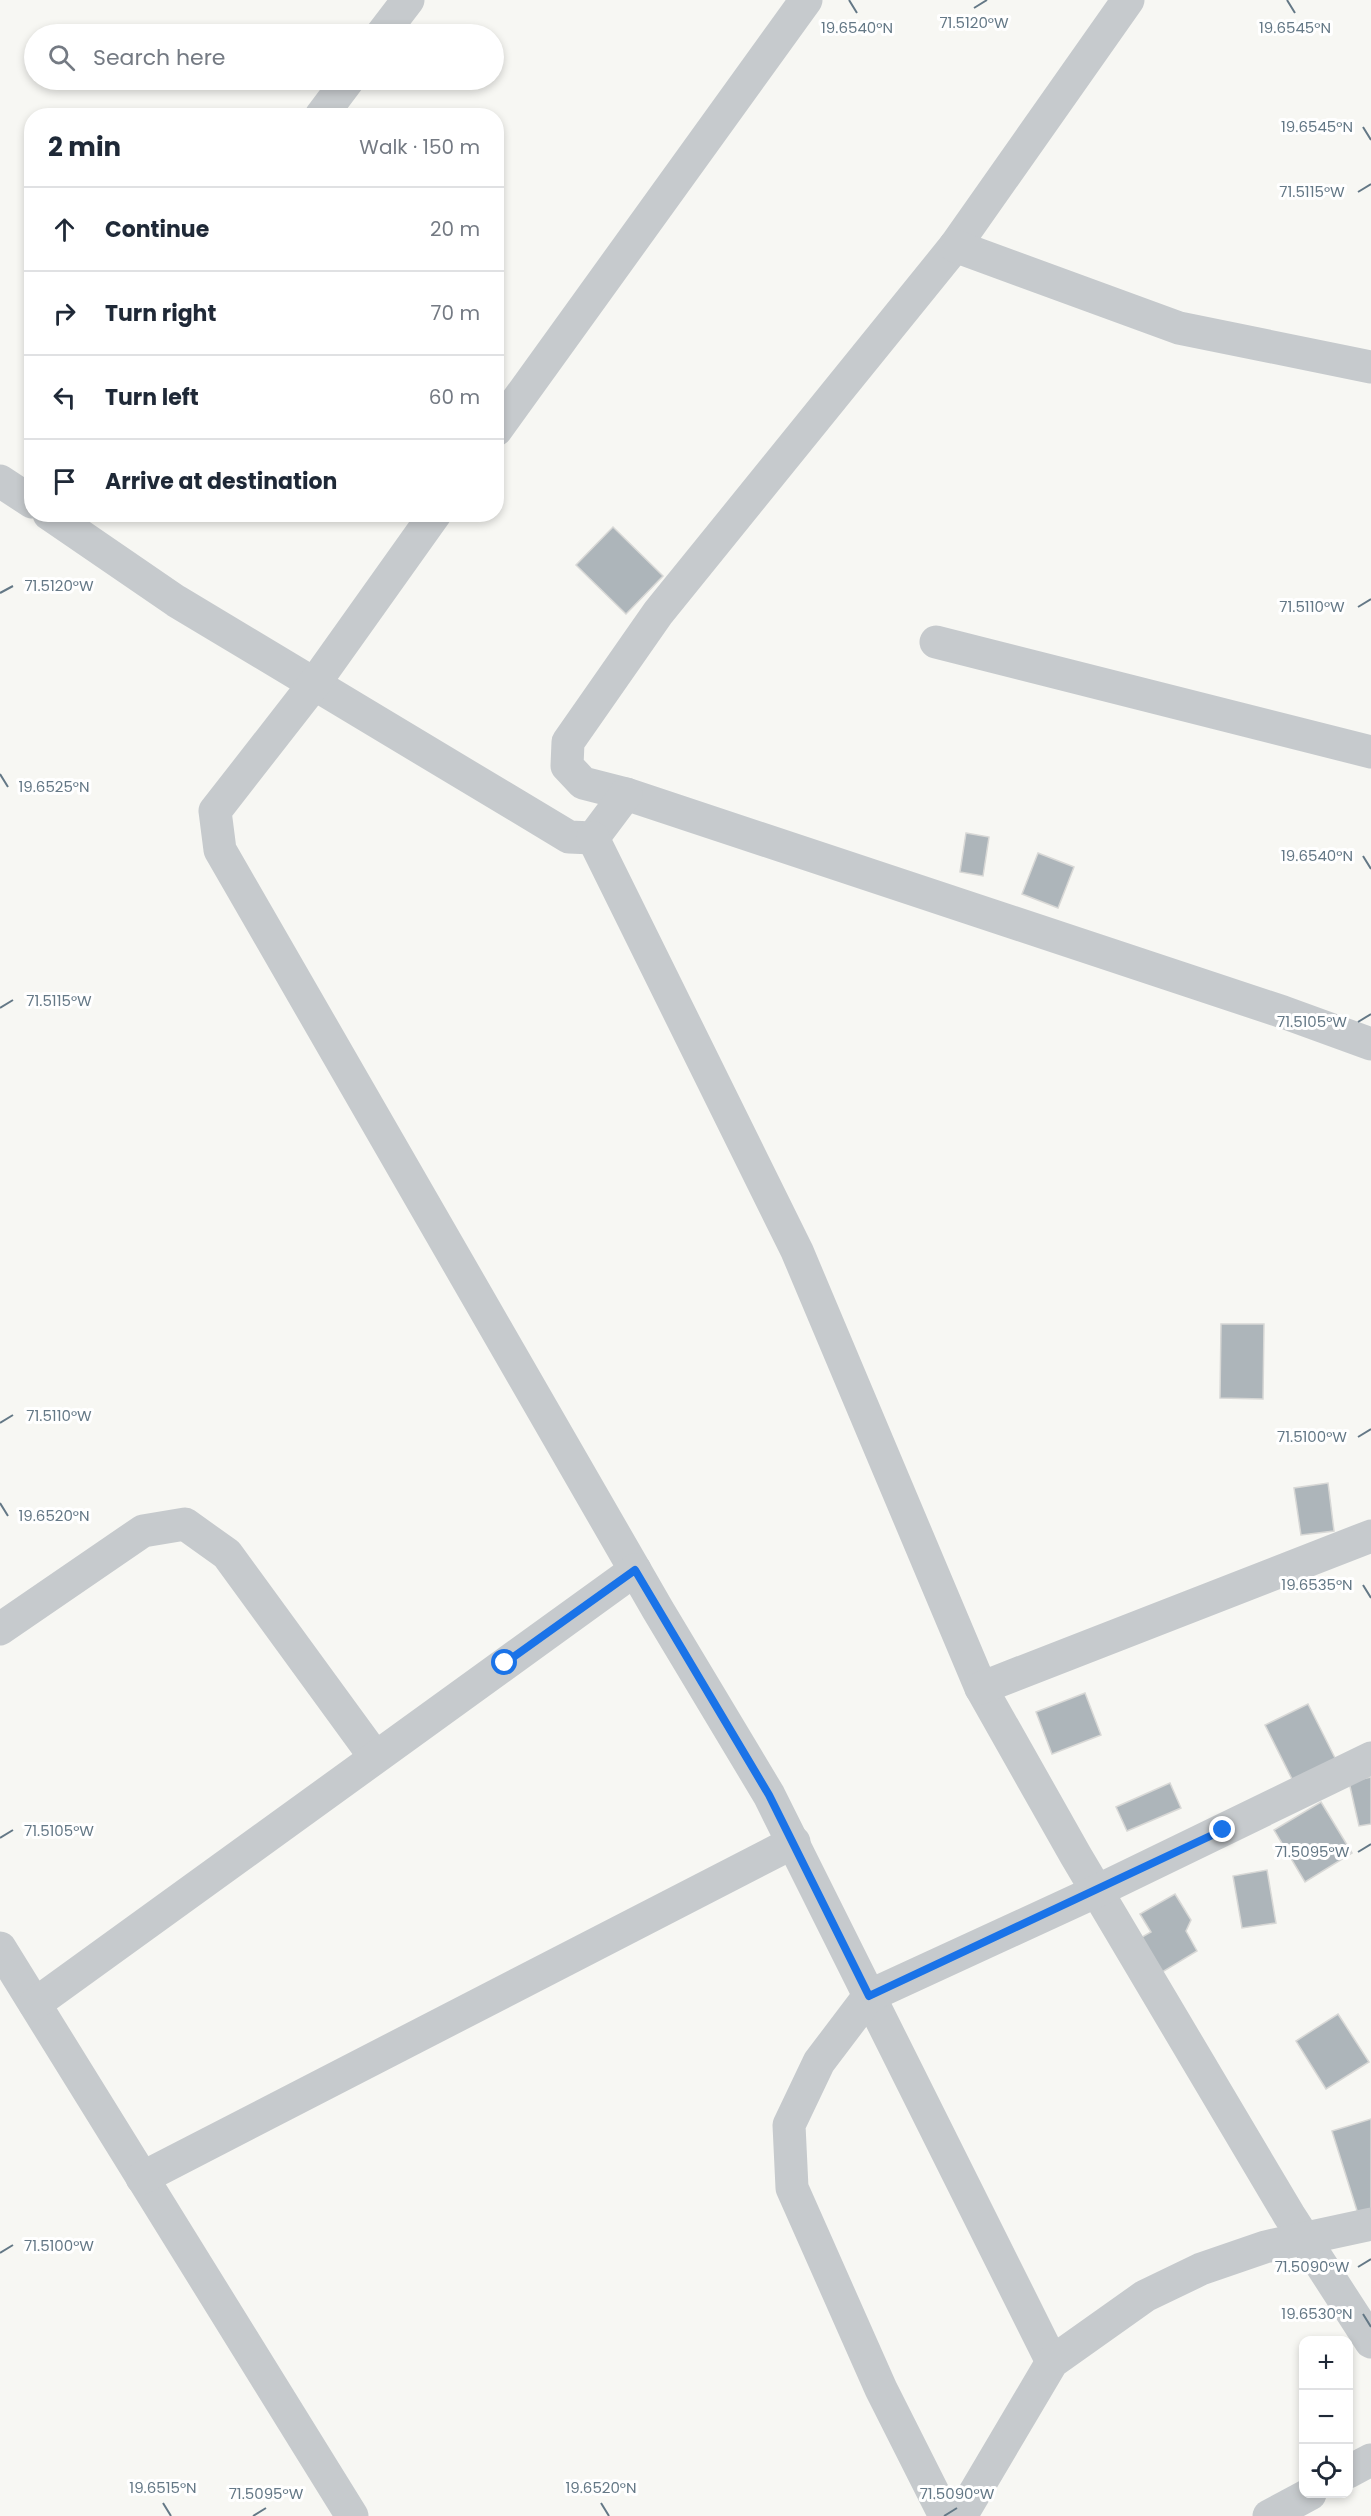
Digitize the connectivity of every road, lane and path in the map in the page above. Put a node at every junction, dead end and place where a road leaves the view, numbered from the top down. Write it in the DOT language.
graph roads {
  1 [pos="408,0"];
  2 [pos="806,0"];
  3 [pos="1128,0"];
  4 [pos="390,24"];
  5 [pos="340,90"];
  6 [pos="327,108"];
  7 [pos="955,246"];
  8 [pos="1371,367"];
  9 [pos="504,419"];
  10 [pos="0,481"];
  11 [pos="24,497"];
  12 [pos="61,522"];
  13 [pos="429,522"];
  14 [pos="936,642"];
  15 [pos="314,684"];
  16 [pos="1371,752"];
  17 [pos="626,794"];
  18 [pos="593,838"];
  19 [pos="1371,1044"];
  20 [pos="1371,1536"];
  21 [pos="635,1570"];
  22 [pos="0,1629"];
  23 [pos="981,1688"];
  24 [pos="375,1757"];
  25 [pos="1371,1758"];
  26 [pos="794,1842"];
  27 [pos="1097,1891"];
  28 [pos="0,1948"];
  29 [pos="869,1996"];
  30 [pos="35,2004"];
  31 [pos="142,2178"];
  32 [pos="1371,2224"];
  33 [pos="1305,2238"];
  34 [pos="1371,2342"];
  35 [pos="1052,2362"];
  36 [pos="1371,2460"];
  37 [pos="1353,2469"];
  38 [pos="1301,2498"];
  39 [pos="352,2516"];
  40 [pos="945,2516"];
  41 [pos="961,2516"];
  42 [pos="1269,2516"];
  1 -- 4 [label="street"];
  2 -- 9 [label="street"];
  3 -- 7 [label="street"];
  5 -- 6 [label="street"];
  7 -- 8 [label="street"];
  7 -- 17 [label="street"];
  10 -- 11 [label="street"];
  12 -- 15 [label="street"];
  13 -- 15 [label="street"];
  14 -- 16 [label="street"];
  15 -- 18 [label="street"];
  15 -- 21 [label="street"];
  17 -- 18 [label="street"];
  17 -- 19 [label="street"];
  18 -- 23 [label="street"];
  20 -- 23 [label="street"];
  21 -- 24 [label="street"];
  21 -- 26 [label="street"];
  22 -- 24 [label="street"];
  23 -- 27 [label="street"];
  24 -- 30 [label="street"];
  25 -- 27 [label="street"];
  26 -- 29 [label="street"];
  26 -- 31 [label="street"];
  27 -- 29 [label="street"];
  27 -- 33 [label="street"];
  28 -- 30 [label="street"];
  29 -- 35 [label="street"];
  29 -- 40 [label="street"];
  30 -- 31 [label="street"];
  31 -- 39 [label="street"];
  32 -- 33 [label="street"];
  33 -- 34 [label="street"];
  33 -- 35 [label="street"];
  35 -- 41 [label="street"];
  36 -- 37 [label="street"];
  38 -- 42 [label="street"];
}
